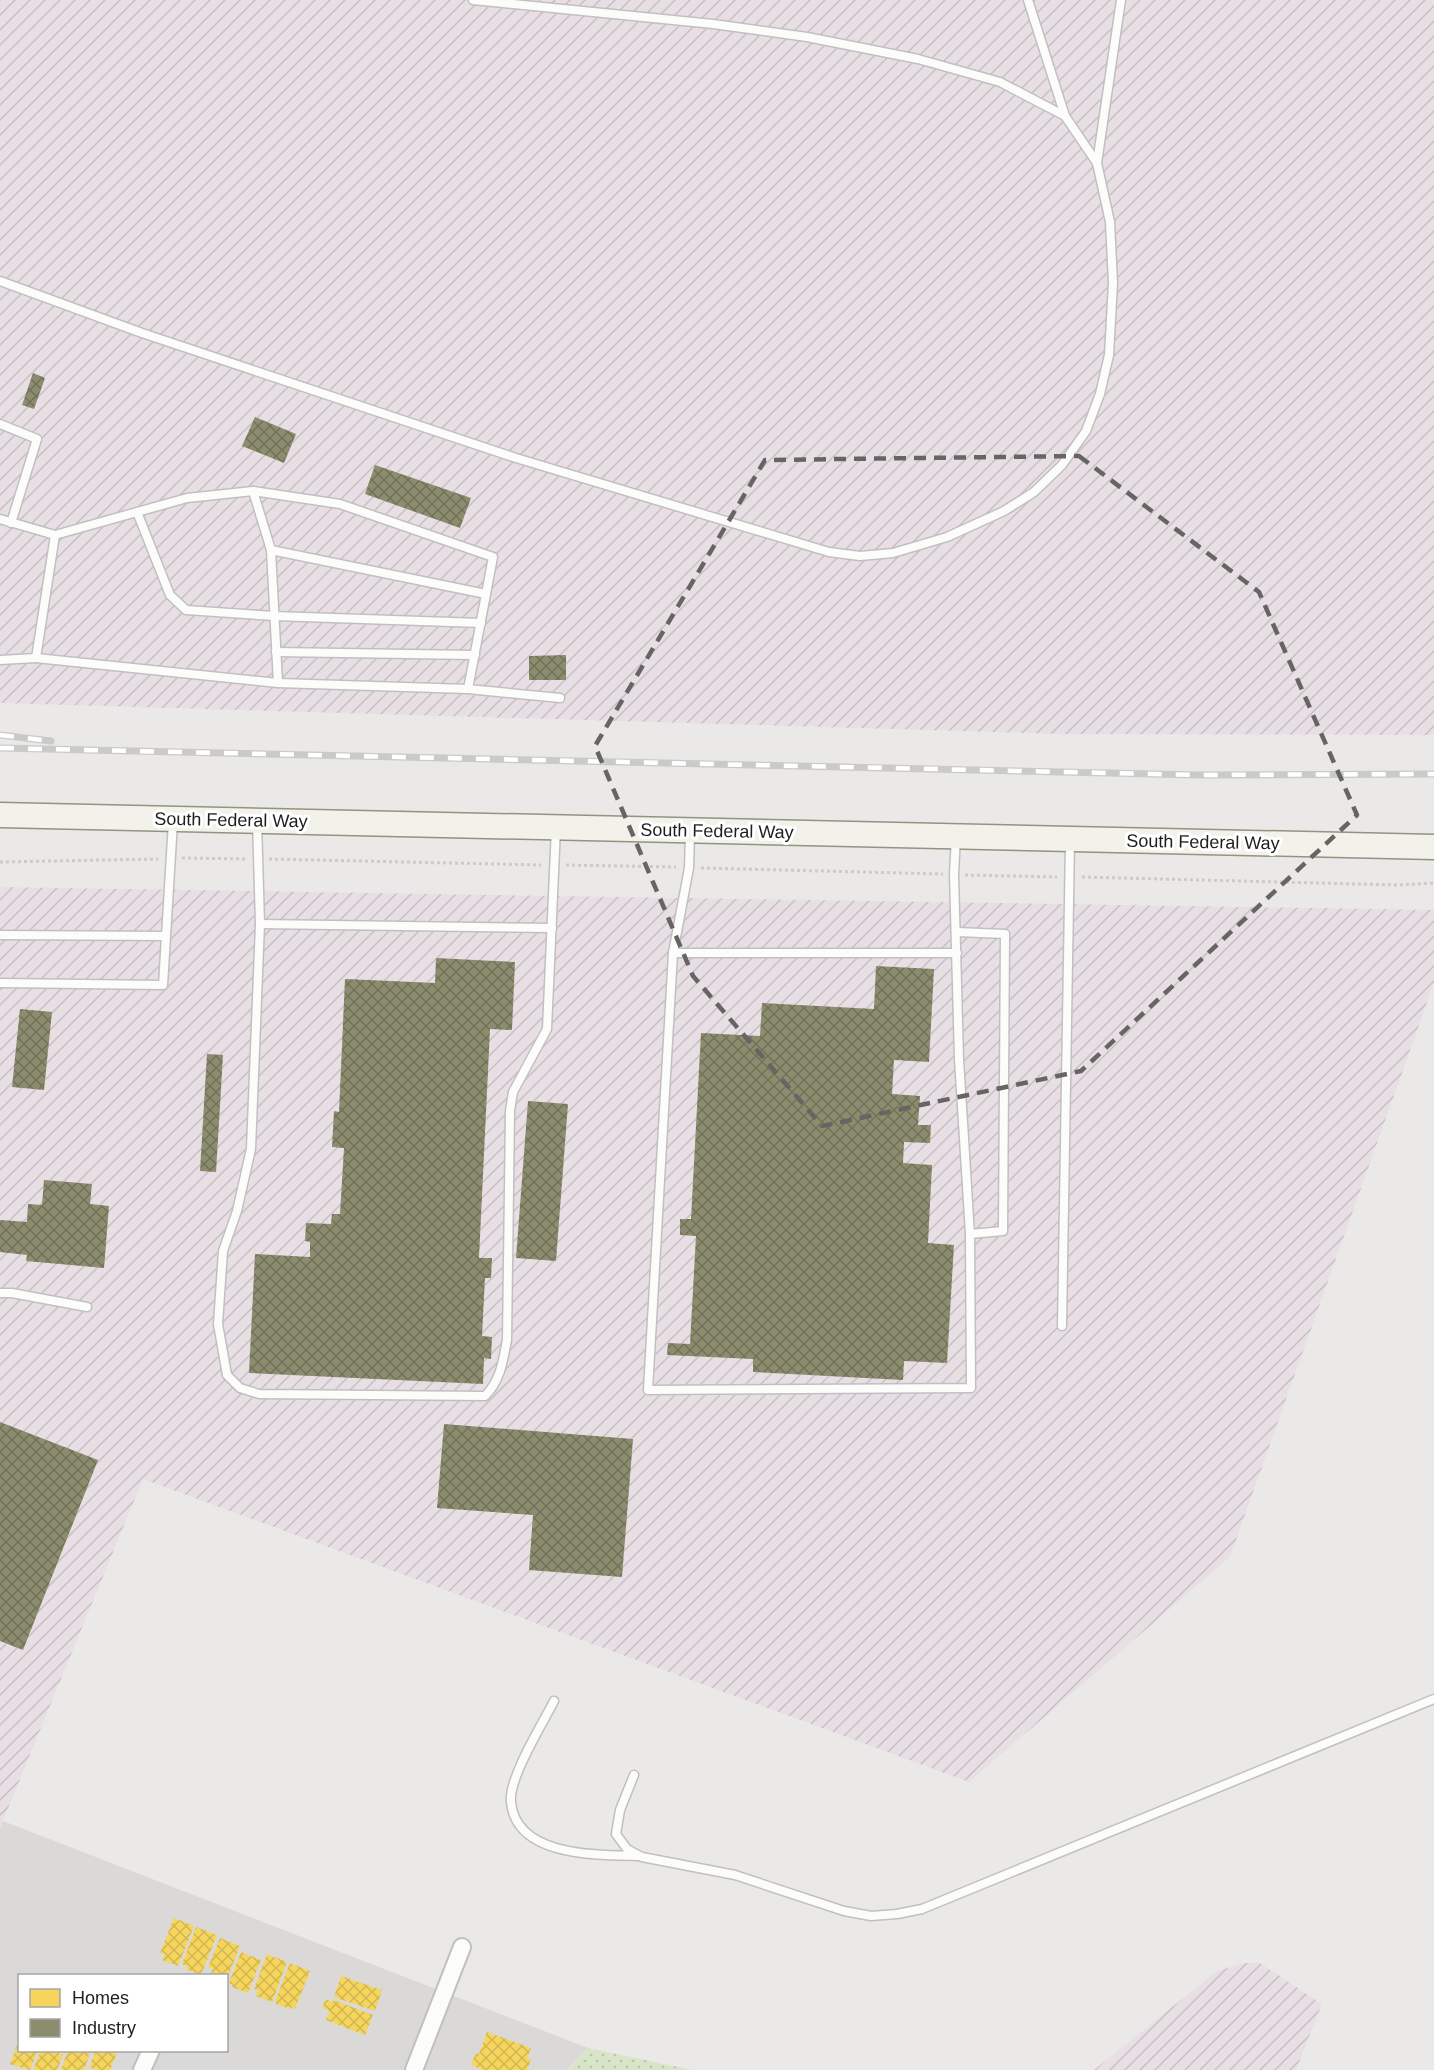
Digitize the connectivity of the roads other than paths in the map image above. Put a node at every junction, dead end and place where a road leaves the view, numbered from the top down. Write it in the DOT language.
graph roads {
  1 [pos="473,0"];
  2 [pos="1028,0"];
  3 [pos="1121,0"];
  4 [pos="1065,116"];
  5 [pos="1097,163"];
  6 [pos="0,281"];
  7 [pos="0,424"];
  8 [pos="253,491"];
  9 [pos="137,512"];
  10 [pos="0,519"];
  11 [pos="11,523"];
  12 [pos="55,534"];
  13 [pos="271,550"];
  14 [pos="486,594"];
  15 [pos="274,616"];
  16 [pos="481,623"];
  17 [pos="276,652"];
  18 [pos="475,655"];
  19 [pos="36,658"];
  20 [pos="0,660"];
  21 [pos="278,683"];
  22 [pos="468,689"];
  23 [pos="560,698"];
  24 [pos="0,815"];
  25 [pos="173,819"];
  26 [pos="257,821"];
  27 [pos="556,827"];
  28 [pos="690,831"];
  29 [pos="956,837"];
  30 [pos="1070,840"];
  31 [pos="1434,847"];
  32 [pos="260,924"];
  33 [pos="552,928"];
  34 [pos="957,932"];
  35 [pos="0,935"];
  36 [pos="165,936"];
  37 [pos="673,953"];
  38 [pos="957,953"];
  39 [pos="0,983"];
  40 [pos="970,1233"];
  41 [pos="0,1293"];
  42 [pos="87,1307"];
  43 [pos="1062,1326"];
  44 [pos="1434,1699"];
  45 [pos="554,1701"];
  46 [pos="634,1775"];
  47 [pos="642,1857"];
  48 [pos="462,1947"];
  49 [pos="150,2052"];
  50 [pos="142,2070"];
  51 [pos="414,2070"];
  1 -- 4 [label="lane"];
  2 -- 4 [label="lane"];
  3 -- 5 [label="lane"];
  4 -- 5 [label="lane"];
  5 -- 6 [label="lane"];
  7 -- 11 [label="lane"];
  8 -- 9 [label="lane"];
  8 -- 13 [label="lane"];
  8 -- 14 [label="lane"];
  9 -- 12 [label="lane"];
  9 -- 15 [label="lane"];
  10 -- 11 [label="lane"];
  11 -- 12 [label="lane"];
  12 -- 19 [label="lane"];
  13 -- 14 [label="lane"];
  13 -- 15 [label="lane"];
  14 -- 16 [label="lane"];
  15 -- 16 [label="lane"];
  15 -- 17 [label="lane"];
  16 -- 18 [label="lane"];
  17 -- 18 [label="lane"];
  17 -- 21 [label="lane"];
  18 -- 22 [label="lane"];
  19 -- 20 [label="lane"];
  19 -- 21 [label="lane"];
  21 -- 22 [label="lane"];
  22 -- 23 [label="lane"];
  24 -- 25 [label="main road, South Federal Way"];
  25 -- 26 [label="main road, South Federal Way"];
  25 -- 36 [label="lane"];
  26 -- 27 [label="main road, South Federal Way"];
  26 -- 32 [label="lane"];
  27 -- 28 [label="main road, South Federal Way"];
  27 -- 33 [label="lane"];
  28 -- 29 [label="main road, South Federal Way"];
  28 -- 37 [label="lane"];
  29 -- 30 [label="main road, South Federal Way"];
  29 -- 34 [label="lane"];
  30 -- 31 [label="main road, South Federal Way"];
  30 -- 43 [label="lane"];
  32 -- 33 [label="lane"];
  32 -- 33 [label="lane"];
  34 -- 38 [label="lane"];
  34 -- 40 [label="lane"];
  35 -- 36 [label="lane"];
  36 -- 39 [label="lane"];
  37 -- 38 [label="lane"];
  37 -- 40 [label="lane"];
  38 -- 40 [label="lane"];
  41 -- 42 [label="lane"];
  44 -- 47 [label="lane"];
  45 -- 47 [label="lane"];
  46 -- 47 [label="lane"];
  48 -- 51 [label="street"];
  49 -- 50 [label="street"];
}
